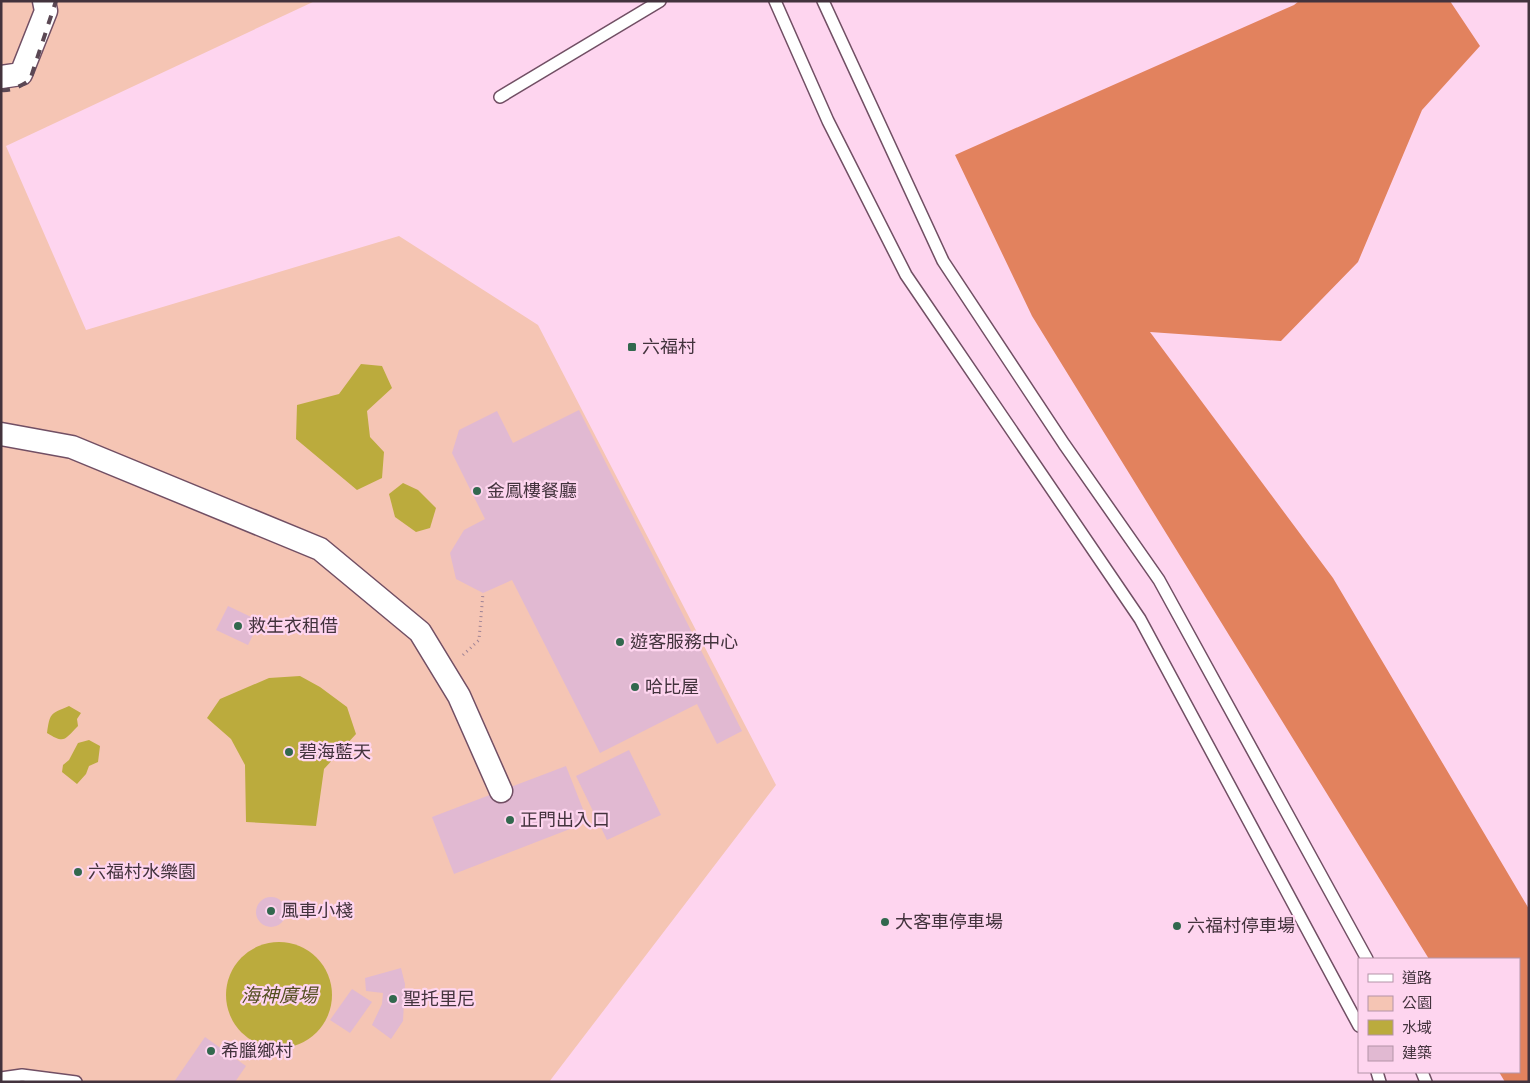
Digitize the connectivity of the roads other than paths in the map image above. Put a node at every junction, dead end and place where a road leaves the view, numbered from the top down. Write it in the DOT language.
graph roads {
  1 [pos="44,1"];
  2 [pos="641,1"];
  3 [pos="660,1"];
  4 [pos="775,1"];
  5 [pos="823,1"];
  6 [pos="637,15"];
  7 [pos="1,77"];
  8 [pos="500,97"];
  9 [pos="1,434"];
  10 [pos="501,791"];
  11 [pos="1366,958"];
  12 [pos="1358,1024"];
  13 [pos="1,1078"];
  14 [pos="76,1082"];
  1 -- 7 [label="street"];
  2 -- 6 [label="lane"];
  3 -- 6 [label="lane"];
  4 -- 12 [label="lane"];
  5 -- 11 [label="lane"];
  6 -- 8 [label="lane"];
  9 -- 10 [label="street"];
  13 -- 14 [label="lane"];
}
